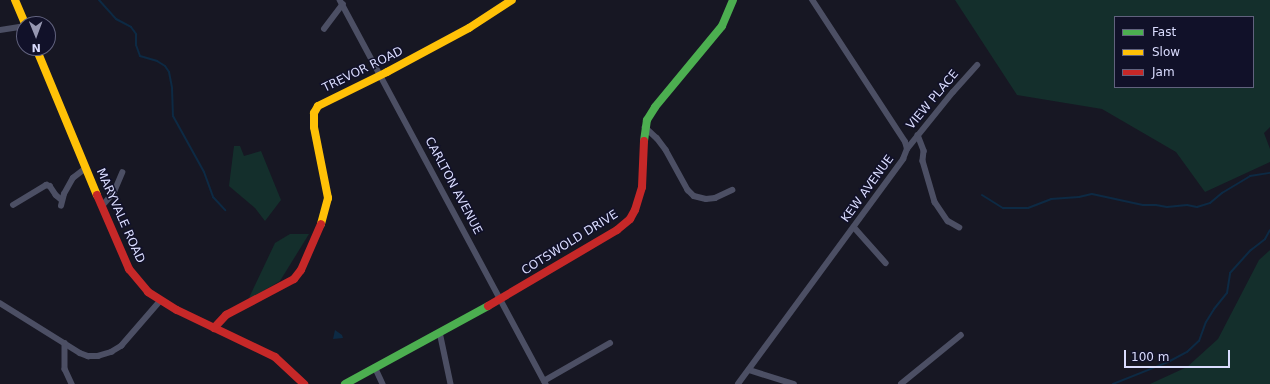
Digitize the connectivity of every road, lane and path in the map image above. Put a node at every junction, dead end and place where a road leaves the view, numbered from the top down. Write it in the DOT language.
graph roads {
  1 [pos="16,0"];
  2 [pos="512,0"];
  3 [pos="733,0"];
  4 [pos="812,0"];
  5 [pos="342,2"];
  6 [pos="22,16"];
  7 [pos="16,27"];
  8 [pos="324,29"];
  9 [pos="0,30"];
  10 [pos="39,56"];
  11 [pos="977,65"];
  12 [pos="382,75"];
  13 [pos="645,127"];
  14 [pos="918,135"];
  15 [pos="907,149"];
  16 [pos="86,168"];
  17 [pos="122,173"];
  18 [pos="732,190"];
  19 [pos="13,205"];
  20 [pos="102,206"];
  21 [pos="854,227"];
  22 [pos="959,227"];
  23 [pos="886,263"];
  24 [pos="501,299"];
  25 [pos="160,301"];
  26 [pos="0,303"];
  27 [pos="214,328"];
  28 [pos="440,332"];
  29 [pos="961,335"];
  30 [pos="65,343"];
  31 [pos="610,343"];
  32 [pos="375,368"];
  33 [pos="749,370"];
  34 [pos="545,382"];
  35 [pos="301,383"];
  36 [pos="72,384"];
  37 [pos="345,384"];
  38 [pos="383,384"];
  39 [pos="451,384"];
  40 [pos="738,384"];
  41 [pos="794,384"];
  42 [pos="901,384"];
  1 -- 6 [label="street"];
  2 -- 12 [label="street, TREVOR ROAD"];
  3 -- 13 [label="street, COTSWOLD DRIVE"];
  4 -- 15 [label="street, KEW AVENUE"];
  5 -- 8 [label="street"];
  5 -- 12 [label="street, CARLTON AVENUE"];
  7 -- 9 [label="street"];
  10 -- 16 [label="street, MARYVALE ROAD"];
  11 -- 14 [label="street, VIEW PLACE"];
  12 -- 24 [label="street, CARLTON AVENUE"];
  12 -- 27 [label="street, TREVOR ROAD"];
  13 -- 18 [label="street"];
  13 -- 24 [label="street, COTSWOLD DRIVE"];
  14 -- 15 [label="street, VIEW PLACE"];
  14 -- 22 [label="street"];
  15 -- 21 [label="street, KEW AVENUE"];
  16 -- 19 [label="street"];
  16 -- 20 [label="street, MARYVALE ROAD"];
  17 -- 20 [label="street"];
  20 -- 25 [label="street, MARYVALE ROAD"];
  21 -- 23 [label="street"];
  21 -- 33 [label="street, KEW AVENUE"];
  24 -- 28 [label="street, COTSWOLD DRIVE"];
  24 -- 34 [label="street, CARLTON AVENUE"];
  25 -- 27 [label="street, MARYVALE ROAD"];
  25 -- 30 [label="street"];
  26 -- 30 [label="street"];
  27 -- 35 [label="street, MARYVALE ROAD"];
  28 -- 32 [label="street, COTSWOLD DRIVE"];
  28 -- 39 [label="street"];
  29 -- 42 [label="street"];
  30 -- 36 [label="street"];
  31 -- 34 [label="street"];
  32 -- 37 [label="street, COTSWOLD DRIVE"];
  32 -- 38 [label="street"];
  33 -- 40 [label="street, KEW AVENUE"];
  33 -- 41 [label="street"];
}
